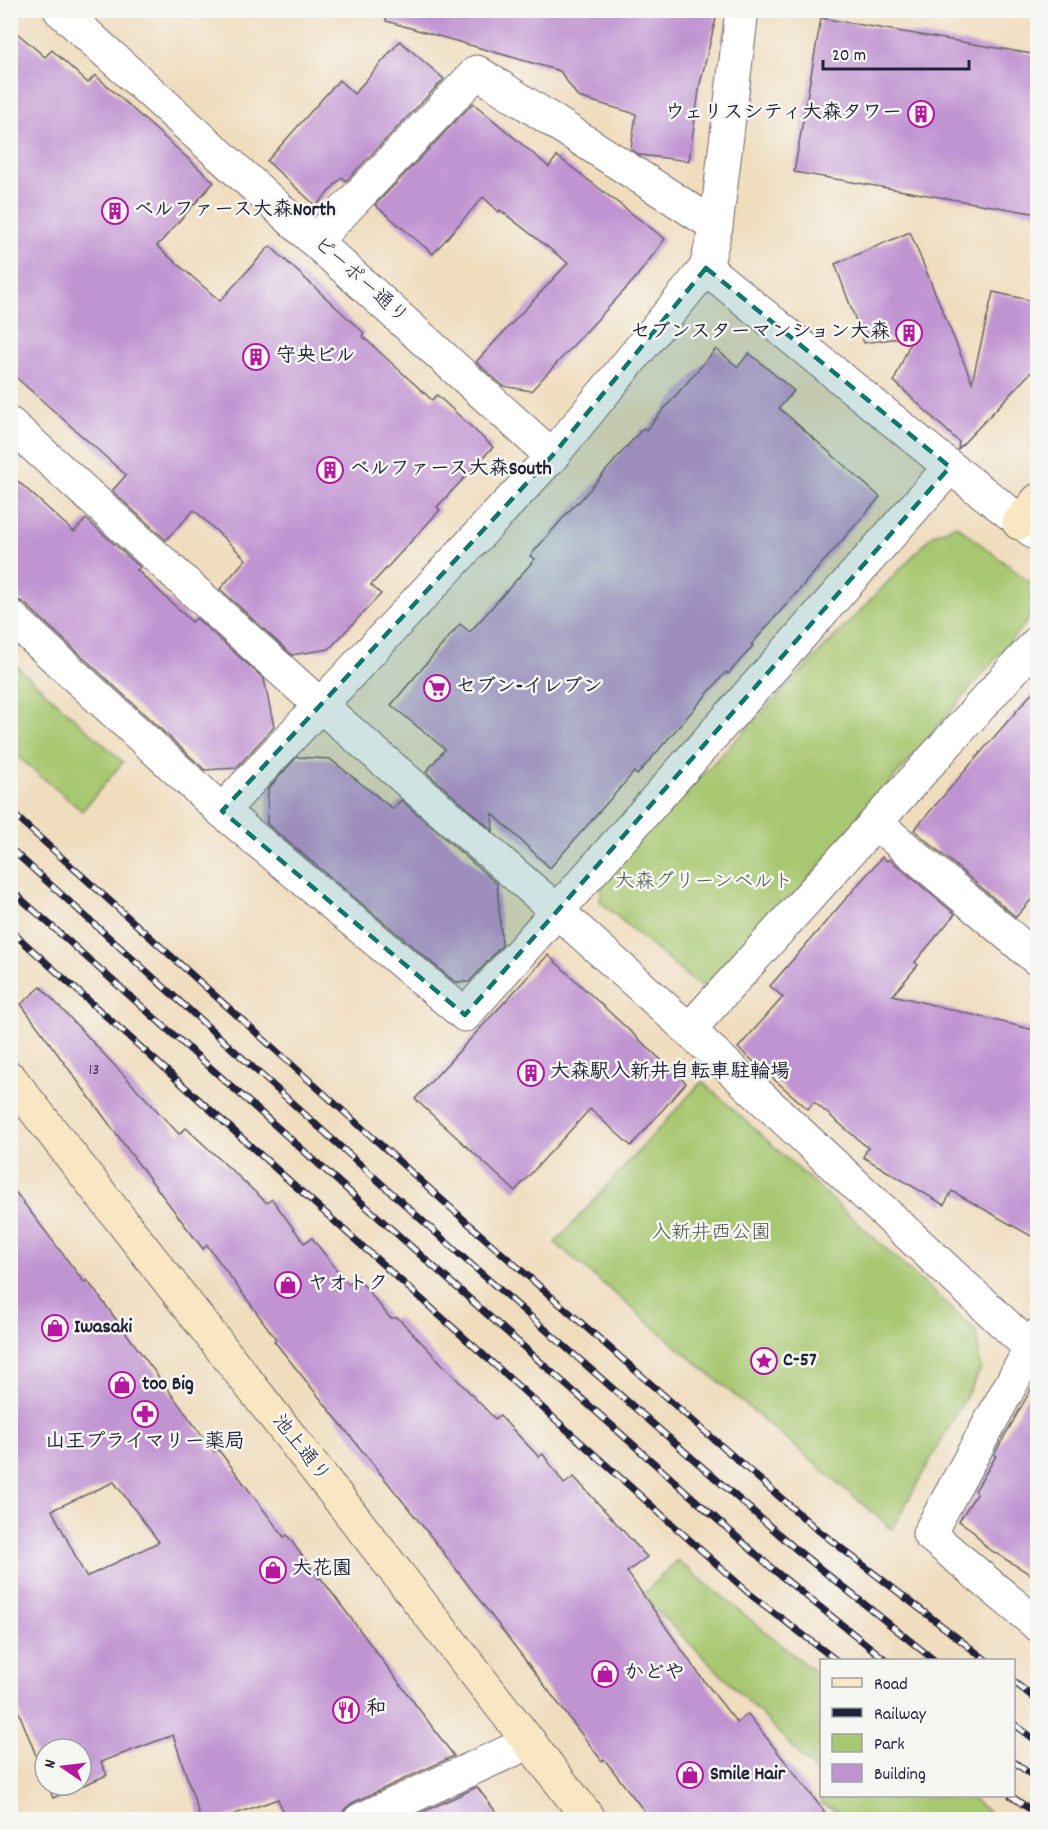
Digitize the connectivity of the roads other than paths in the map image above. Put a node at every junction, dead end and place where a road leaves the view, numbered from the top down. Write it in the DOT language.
graph roads {
  1 [pos="60,10"];
  2 [pos="742,10"];
  3 [pos="716,226"];
  4 [pos="315,241"];
  5 [pos="706,268"];
  6 [pos="10,424"];
  7 [pos="552,456"];
  8 [pos="950,467"];
  9 [pos="1031,519"];
  10 [pos="10,616"];
  11 [pos="1038,642"];
  12 [pos="321,706"];
  13 [pos="222,811"];
  14 [pos="876,823"];
  15 [pos="556,910"];
  16 [pos="1038,960"];
  17 [pos="689,1030"];
  18 [pos="10,1078"];
  19 [pos="1035,1346"];
  20 [pos="1038,1625"];
  21 [pos="530,1742"];
  22 [pos="360,1820"];
  23 [pos="590,1820"];
  1 -- 4 [label="street, ピーポー通り"];
  2 -- 3 [label="street"];
  3 -- 4 [label="street"];
  3 -- 5 [label="street"];
  4 -- 7 [label="street, ピーポー通り"];
  5 -- 7 [label="street"];
  5 -- 8 [label="street"];
  6 -- 12 [label="street"];
  7 -- 12 [label="street"];
  8 -- 9 [label="street"];
  8 -- 15 [label="street"];
  10 -- 13 [label="street"];
  11 -- 14 [label="street"];
  12 -- 13 [label="street"];
  12 -- 15 [label="street"];
  13 -- 15 [label="street"];
  14 -- 16 [label="street"];
  14 -- 17 [label="street"];
  15 -- 17 [label="street"];
  17 -- 19 [label="street"];
  18 -- 21 [label="main road, 池上通り"];
  19 -- 20 [label="street"];
  21 -- 22 [label="street"];
  21 -- 23 [label="main road, 池上通り"];
}
